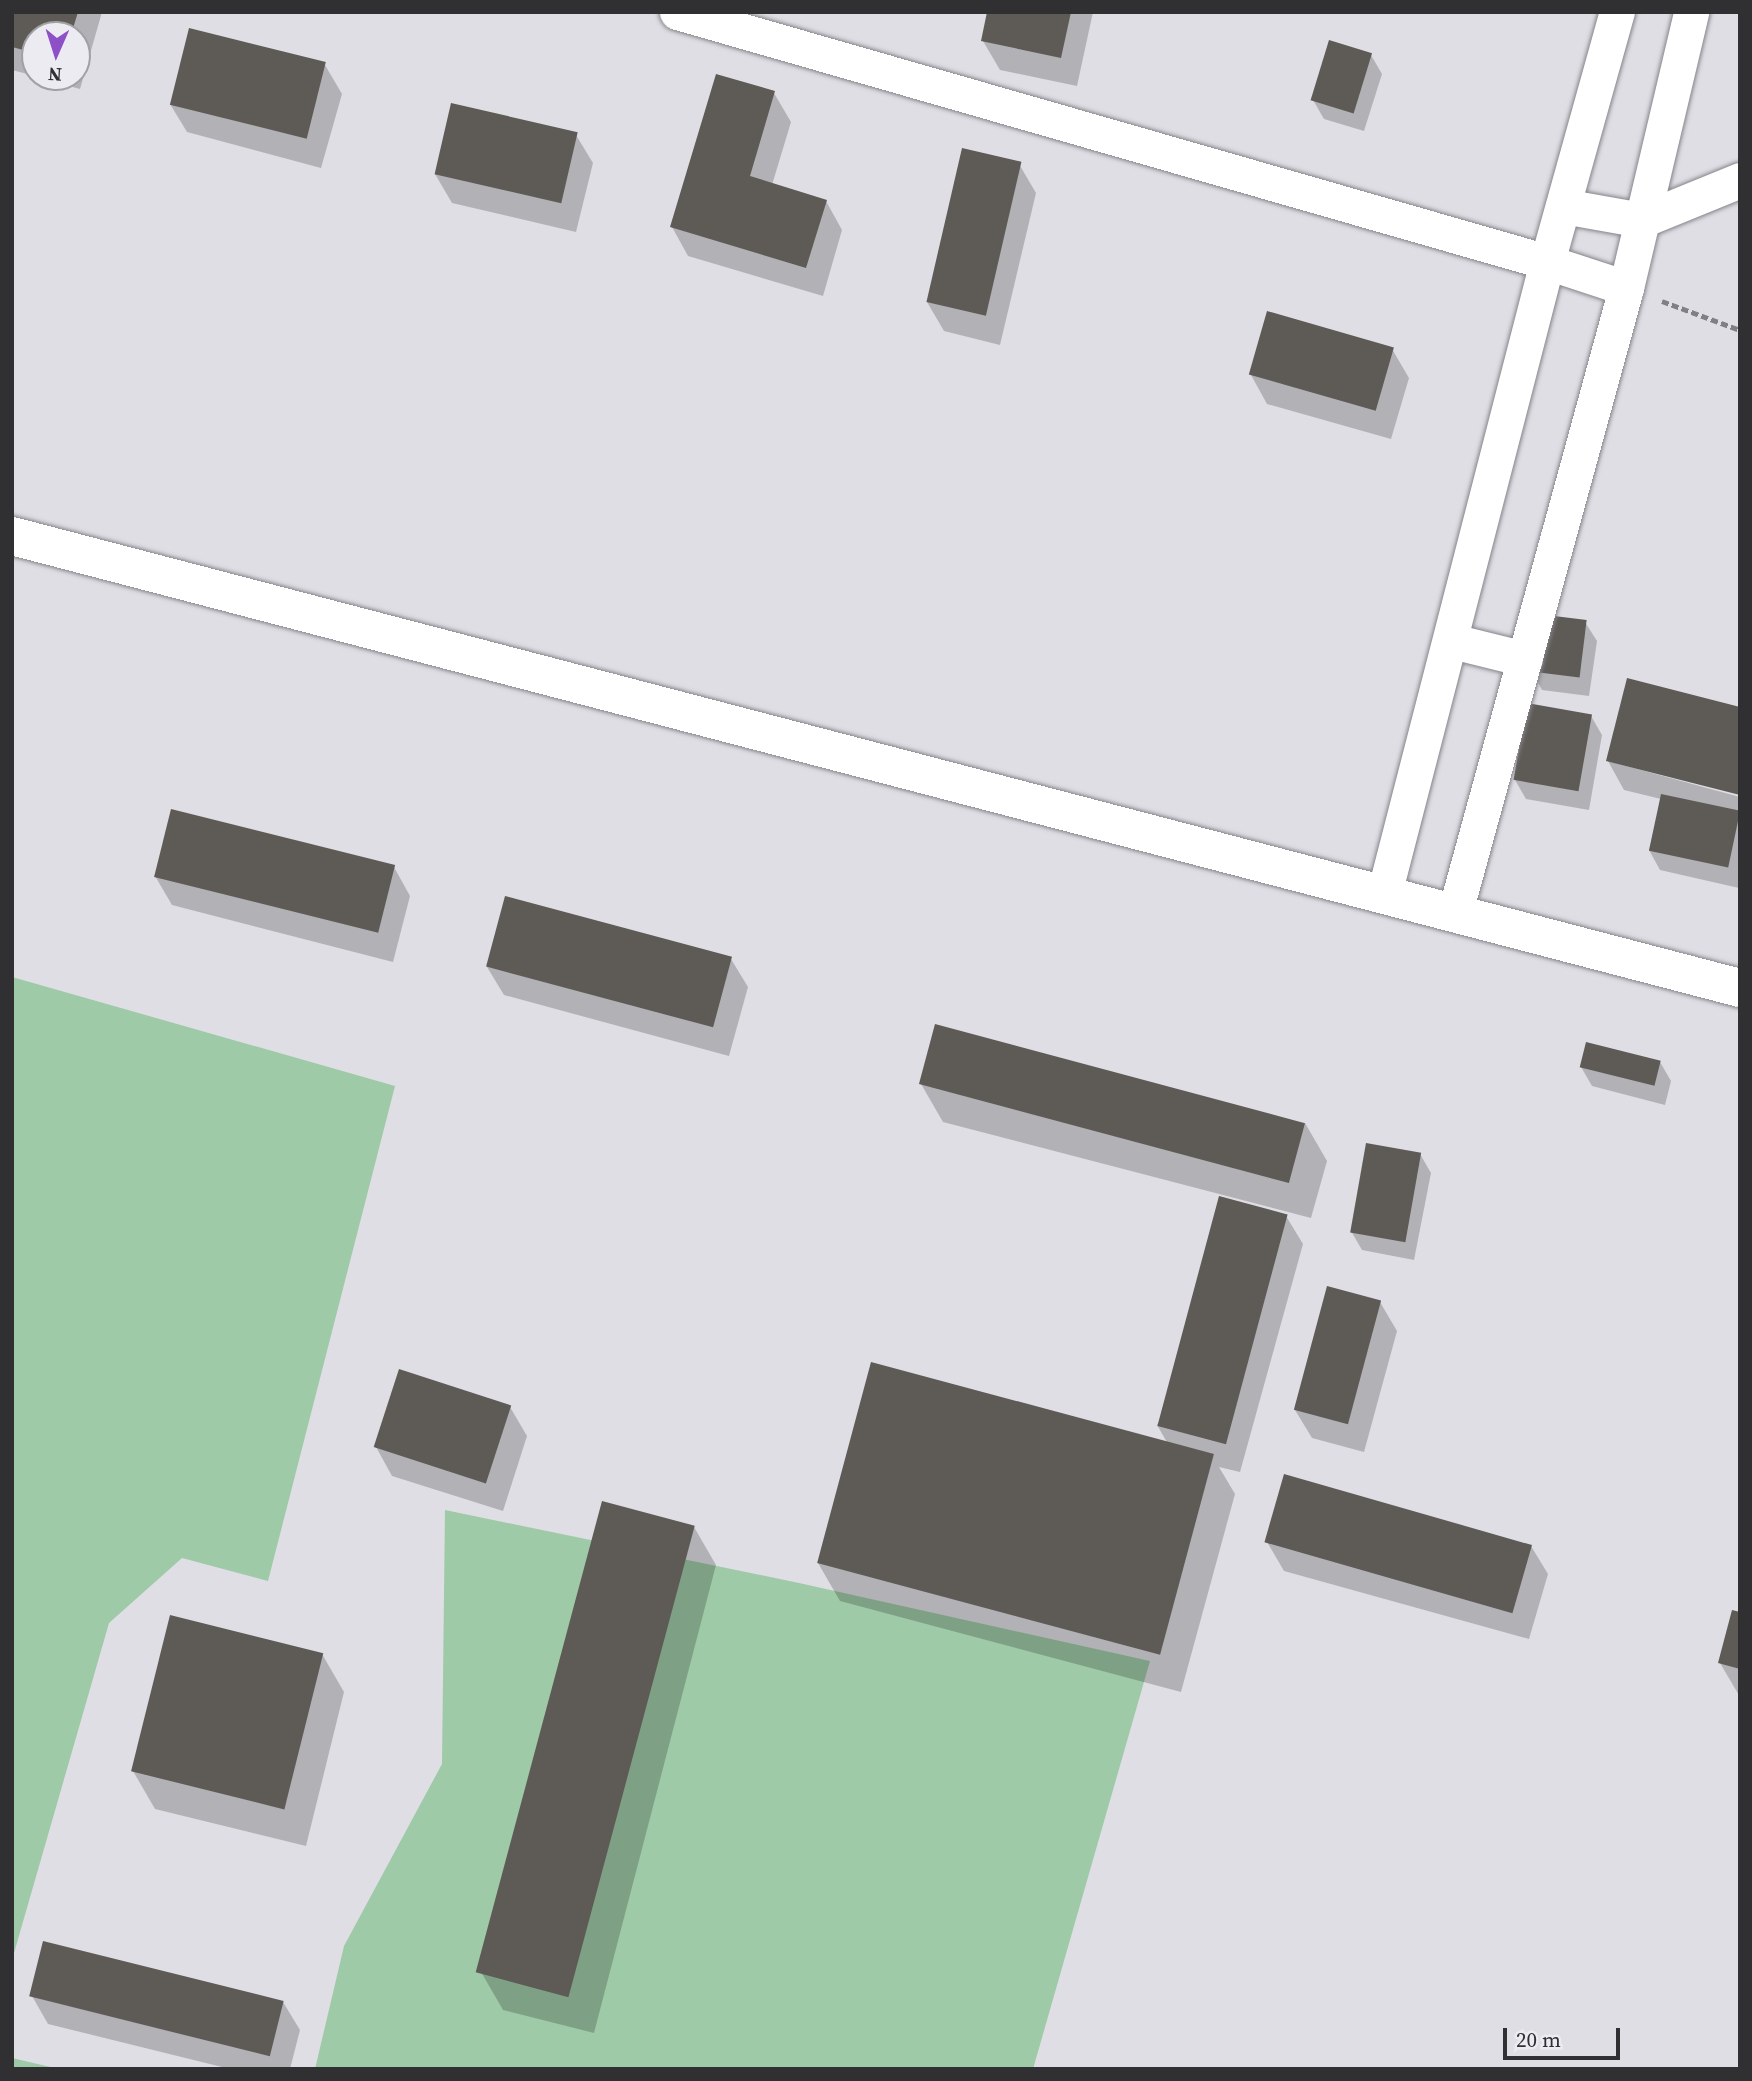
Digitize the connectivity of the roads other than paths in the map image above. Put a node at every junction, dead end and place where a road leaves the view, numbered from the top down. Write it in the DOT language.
graph roads {
  1 [pos="677,12"];
  2 [pos="1617,12"];
  3 [pos="1690,12"];
  4 [pos="1740,180"];
  5 [pos="1563,206"];
  6 [pos="1642,220"];
  7 [pos="1547,262"];
  8 [pos="1626,288"];
  9 [pos="12,536"];
  10 [pos="1452,641"];
  11 [pos="1525,659"];
  12 [pos="1384,894"];
  13 [pos="1455,912"];
  14 [pos="1740,988"];
  1 -- 7 [label="street"];
  2 -- 5 [label="street"];
  3 -- 6 [label="street"];
  4 -- 6 [label="street"];
  5 -- 6 [label="street"];
  5 -- 7 [label="street"];
  6 -- 8 [label="street"];
  7 -- 8 [label="street"];
  7 -- 10 [label="street"];
  8 -- 11 [label="street"];
  9 -- 12 [label="main road"];
  10 -- 11 [label="street"];
  10 -- 12 [label="street"];
  11 -- 13 [label="street"];
  12 -- 13 [label="main road"];
  13 -- 14 [label="main road"];
}
